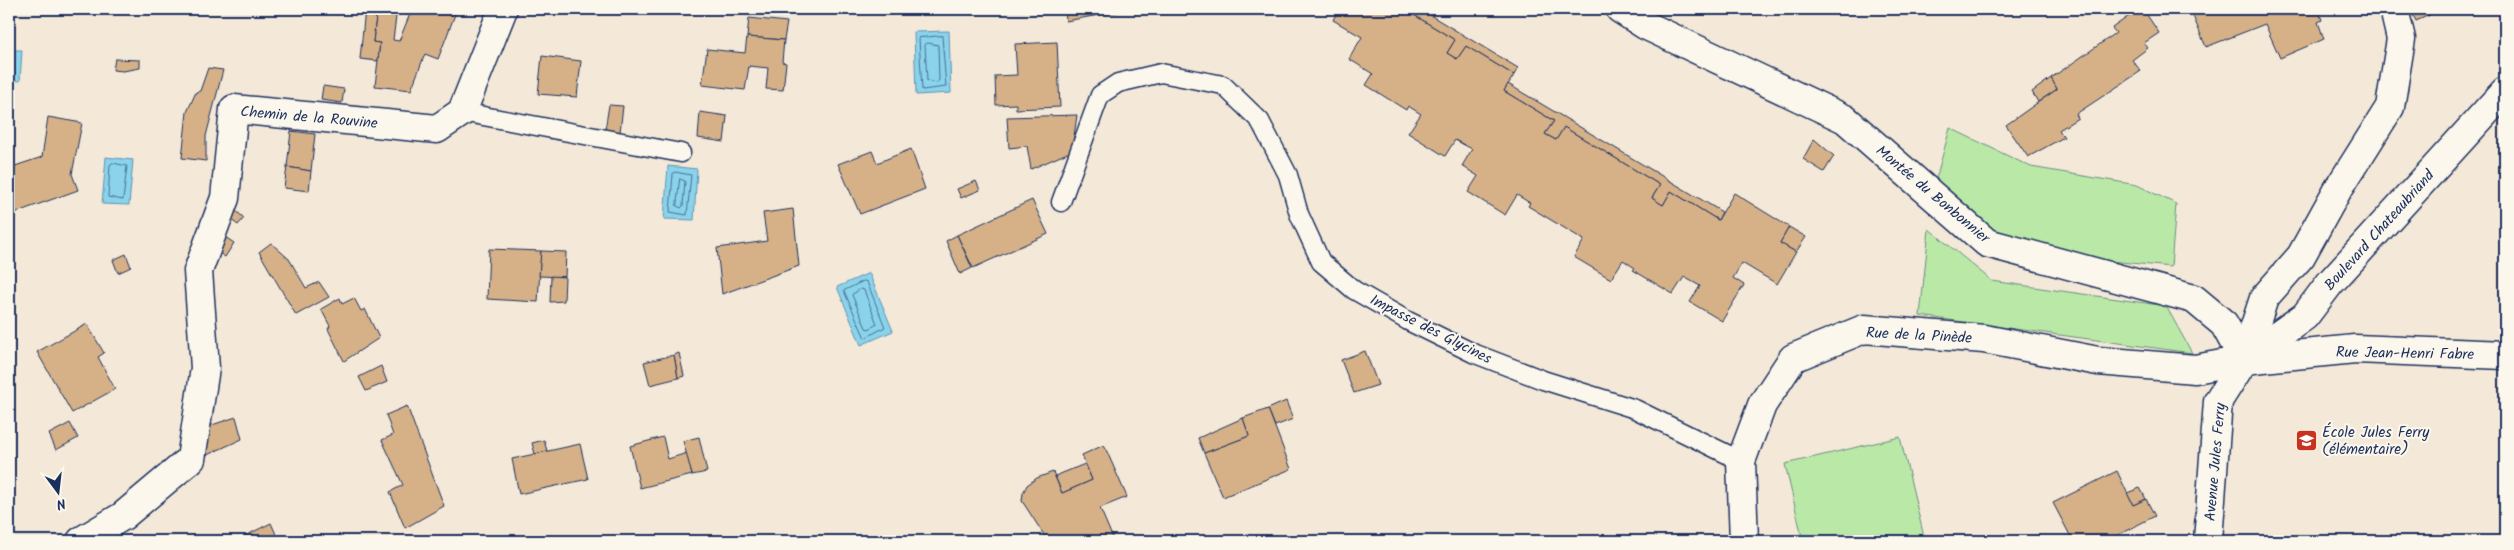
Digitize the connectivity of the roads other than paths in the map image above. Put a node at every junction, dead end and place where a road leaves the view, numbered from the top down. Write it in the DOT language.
graph roads {
  1 [pos="503,9"];
  2 [pos="1620,9"];
  3 [pos="2394,9"];
  4 [pos="2505,91"];
  5 [pos="462,112"];
  6 [pos="681,153"];
  7 [pos="1061,202"];
  8 [pos="2505,355"];
  9 [pos="2244,360"];
  10 [pos="1741,461"];
  11 [pos="81,541"];
  12 [pos="1744,541"];
  13 [pos="2208,541"];
  1 -- 5 [label="street"];
  2 -- 9 [label="street, Montée du Bonbonnier"];
  3 -- 9 [label="street"];
  4 -- 9 [label="street, Boulevard Chateaubriand"];
  5 -- 6 [label="lane"];
  5 -- 11 [label="street, Chemin de la Rouvine"];
  7 -- 10 [label="lane, Impasse des Glycines"];
  8 -- 9 [label="street, Rue Jean-Henri Fabre"];
  9 -- 10 [label="street, Rue de la Pinède"];
  9 -- 13 [label="street, Avenue Jules Ferry"];
  10 -- 12 [label="street, Rue de la Pinède"];
}
